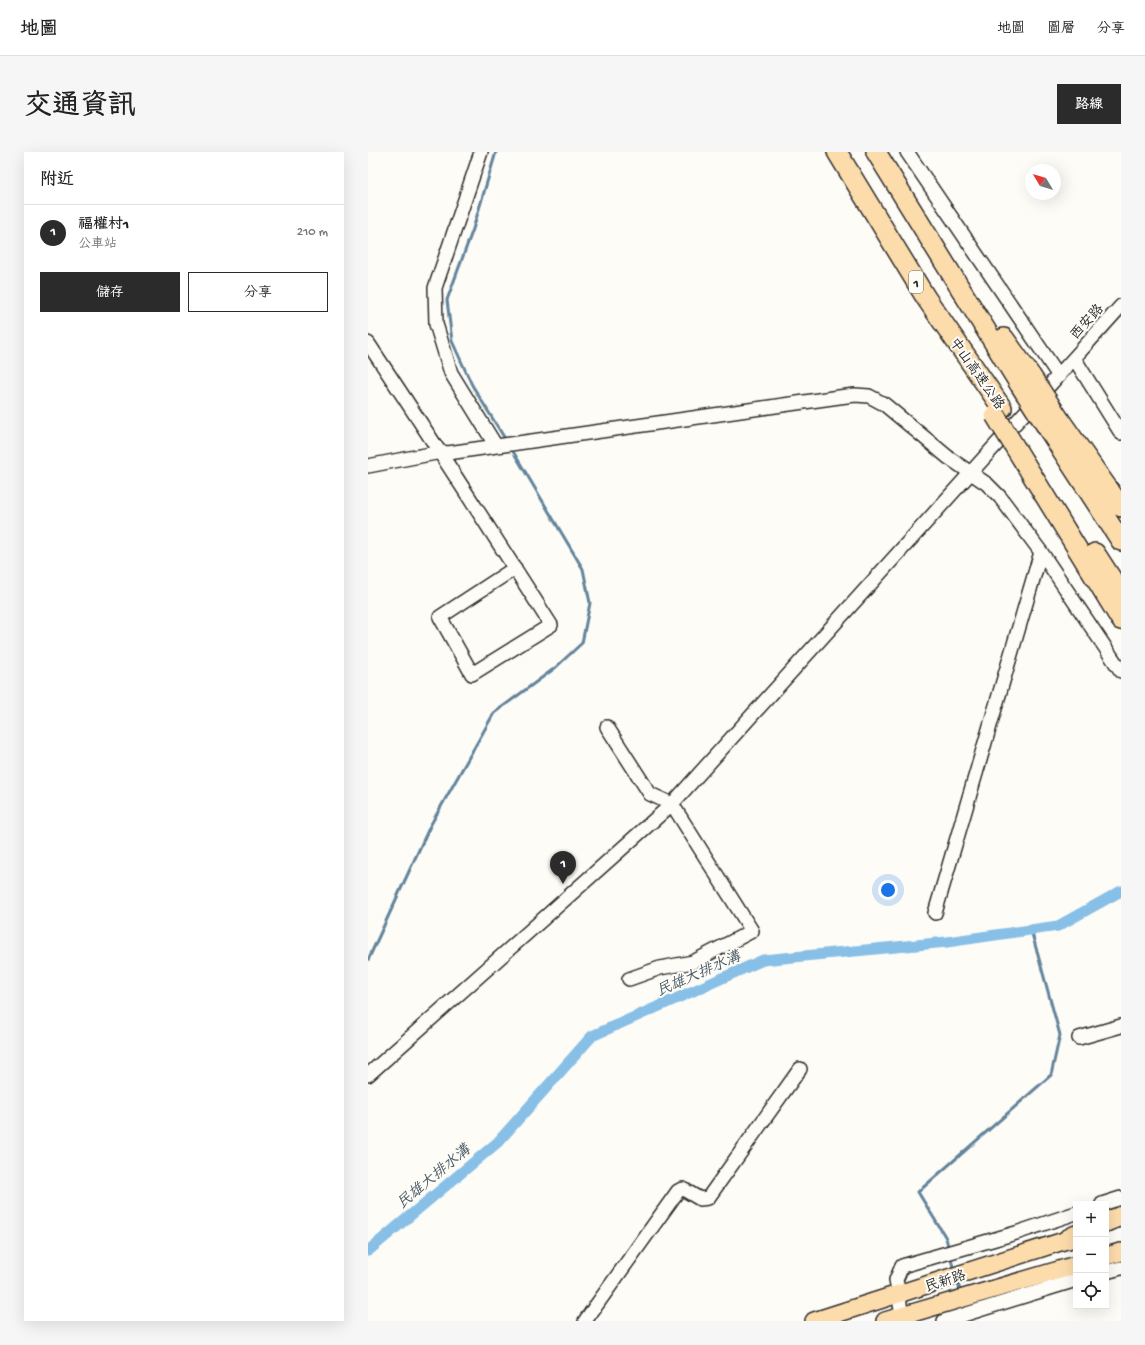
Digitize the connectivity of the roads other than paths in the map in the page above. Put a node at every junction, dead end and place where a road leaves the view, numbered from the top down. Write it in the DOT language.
graph roads {
  1 [pos="481,152"];
  2 [pos="837,152"];
  3 [pos="876,152"];
  4 [pos="907,152"];
  5 [pos="1121,306"];
  6 [pos="368,343"];
  7 [pos="1074,358"];
  8 [pos="1059,376"];
  9 [pos="1055,426"];
  10 [pos="1121,433"];
  11 [pos="504,445"];
  12 [pos="441,452"];
  13 [pos="1028,458"];
  14 [pos="368,466"];
  15 [pos="971,472"];
  16 [pos="1121,507"];
  17 [pos="1121,541"];
  18 [pos="1041,552"];
  19 [pos="514,568"];
  20 [pos="1121,593"];
  21 [pos="1121,620"];
  22 [pos="1118,667"];
  23 [pos="607,727"];
  24 [pos="672,804"];
  25 [pos="935,913"];
  26 [pos="629,979"];
  27 [pos="1121,1026"];
  28 [pos="1079,1038"];
  29 [pos="800,1069"];
  30 [pos="368,1075"];
  31 [pos="1121,1198"];
  32 [pos="1109,1202"];
  33 [pos="1073,1214"];
  34 [pos="1121,1216"];
  35 [pos="1109,1221"];
  36 [pos="1121,1223"];
  37 [pos="1109,1227"];
  38 [pos="1073,1237"];
  39 [pos="1121,1252"];
  40 [pos="1109,1255"];
  41 [pos="1073,1266"];
  42 [pos="1121,1268"];
  43 [pos="1109,1271"];
  44 [pos="1073,1281"];
  45 [pos="898,1295"];
  46 [pos="905,1318"];
  47 [pos="824,1320"];
  48 [pos="586,1321"];
  49 [pos="885,1321"];
  50 [pos="944,1321"];
  1 -- 11 [label="street"];
  2 -- 13 [label="highway, 中山高速公路 / 1"];
  3 -- 9 [label="highway, bridge"];
  4 -- 8 [label="street"];
  5 -- 7 [label="street, 西安路"];
  6 -- 12 [label="street"];
  7 -- 8 [label="street, 西安路"];
  7 -- 10 [label="street"];
  8 -- 15 [label="street, 西安路"];
  9 -- 16 [label="highway"];
  9 -- 17 [label="highway"];
  11 -- 12 [label="street"];
  11 -- 15 [label="street"];
  12 -- 14 [label="street"];
  12 -- 19 [label="street"];
  13 -- 20 [label="highway, 中山高速公路 / 1"];
  13 -- 21 [label="highway"];
  15 -- 18 [label="street"];
  15 -- 24 [label="street, 西安路"];
  18 -- 22 [label="street"];
  18 -- 25 [label="street"];
  19 -- 19 [label="street"];
  23 -- 24 [label="street"];
  24 -- 26 [label="street"];
  24 -- 30 [label="street, 西安路"];
  27 -- 28 [label="street"];
  29 -- 48 [label="street"];
  31 -- 32 [label="street"];
  33 -- 45 [label="street"];
  34 -- 35 [label="highway"];
  36 -- 37 [label="main road"];
  38 -- 45 [label="main road, 民新路"];
  39 -- 40 [label="main road"];
  41 -- 46 [label="main road, 民新路"];
  42 -- 43 [label="street"];
  44 -- 50 [label="street"];
  45 -- 46 [label="street"];
  45 -- 47 [label="main road, 民新路"];
  46 -- 49 [label="main road, 民新路"];
}
